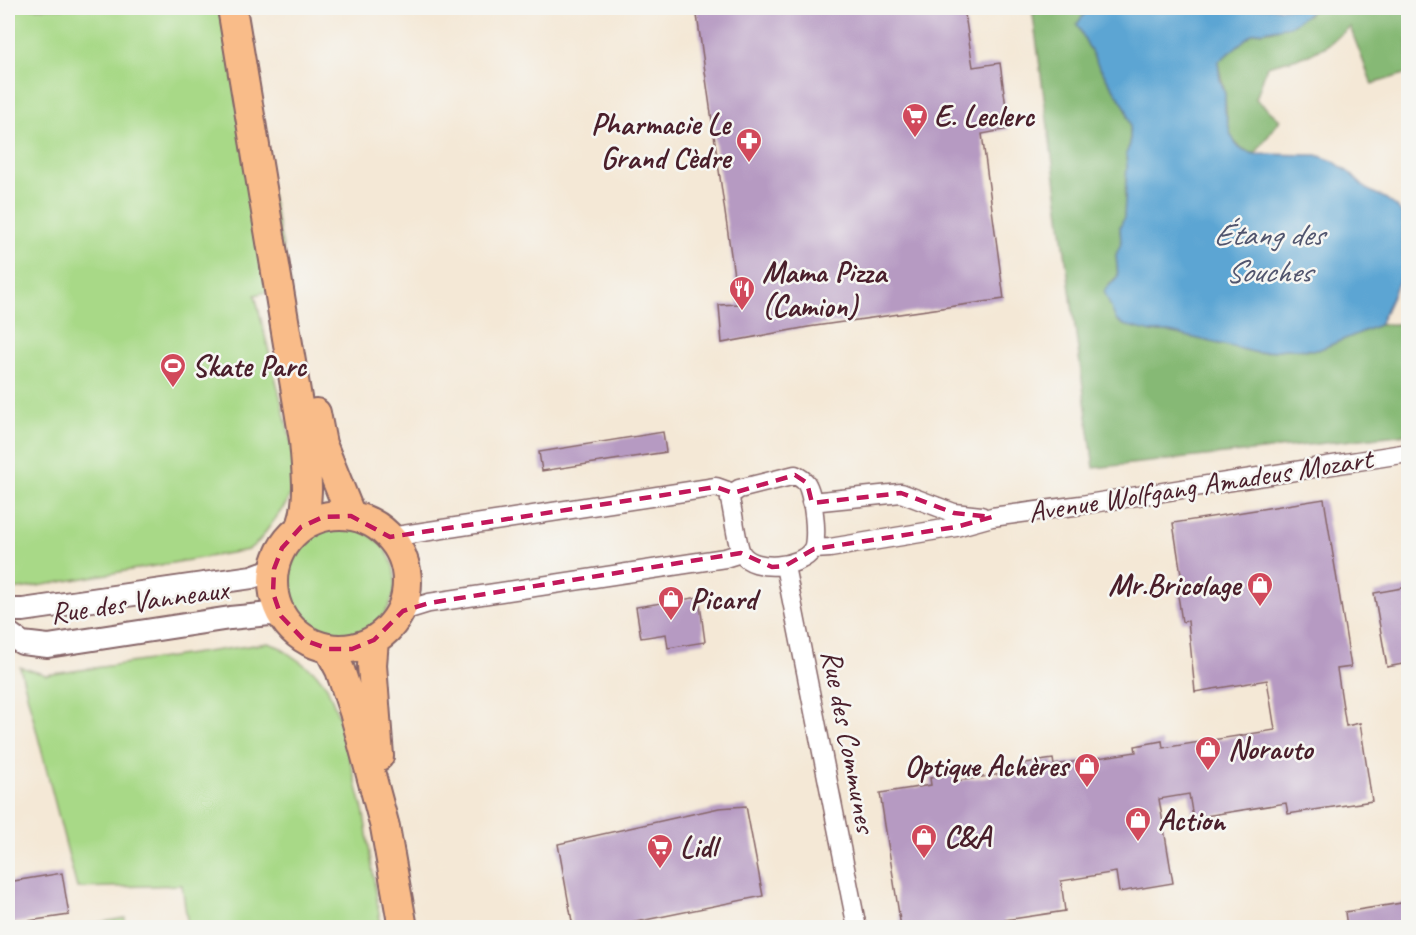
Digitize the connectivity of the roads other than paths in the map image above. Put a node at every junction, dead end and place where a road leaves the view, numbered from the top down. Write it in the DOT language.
graph roads {
  1 [pos="235,8"];
  2 [pos="1408,453"];
  3 [pos="733,493"];
  4 [pos="811,502"];
  5 [pos="351,516"];
  6 [pos="992,517"];
  7 [pos="301,527"];
  8 [pos="390,537"];
  9 [pos="814,549"];
  10 [pos="741,553"];
  11 [pos="785,566"];
  12 [pos="274,569"];
  13 [pos="8,610"];
  14 [pos="403,611"];
  15 [pos="281,616"];
  16 [pos="8,633"];
  17 [pos="374,640"];
  18 [pos="329,649"];
  19 [pos="385,827"];
  20 [pos="403,927"];
  21 [pos="856,927"];
  1 -- 5 [label="main road"];
  1 -- 7 [label="main road"];
  2 -- 6 [label="street, Avenue Wolfgang Amadeus Mozart"];
  3 -- 4 [label="street"];
  3 -- 8 [label="street"];
  3 -- 10 [label="street"];
  4 -- 6 [label="street, Avenue Wolfgang Amadeus Mozart"];
  4 -- 9 [label="street"];
  5 -- 7 [label="main road"];
  5 -- 8 [label="main road"];
  6 -- 9 [label="street, Avenue Wolfgang Amadeus Mozart"];
  7 -- 12 [label="main road"];
  8 -- 14 [label="main road"];
  9 -- 11 [label="street"];
  10 -- 11 [label="street"];
  10 -- 14 [label="street"];
  11 -- 21 [label="street, Rue des Communes"];
  12 -- 13 [label="street, Rue des Vanneaux"];
  12 -- 15 [label="main road"];
  14 -- 17 [label="main road"];
  15 -- 16 [label="street, Rue des Vanneaux"];
  15 -- 18 [label="main road"];
  17 -- 18 [label="main road"];
  17 -- 19 [label="main road"];
  18 -- 19 [label="main road"];
  19 -- 20 [label="main road"];
}
